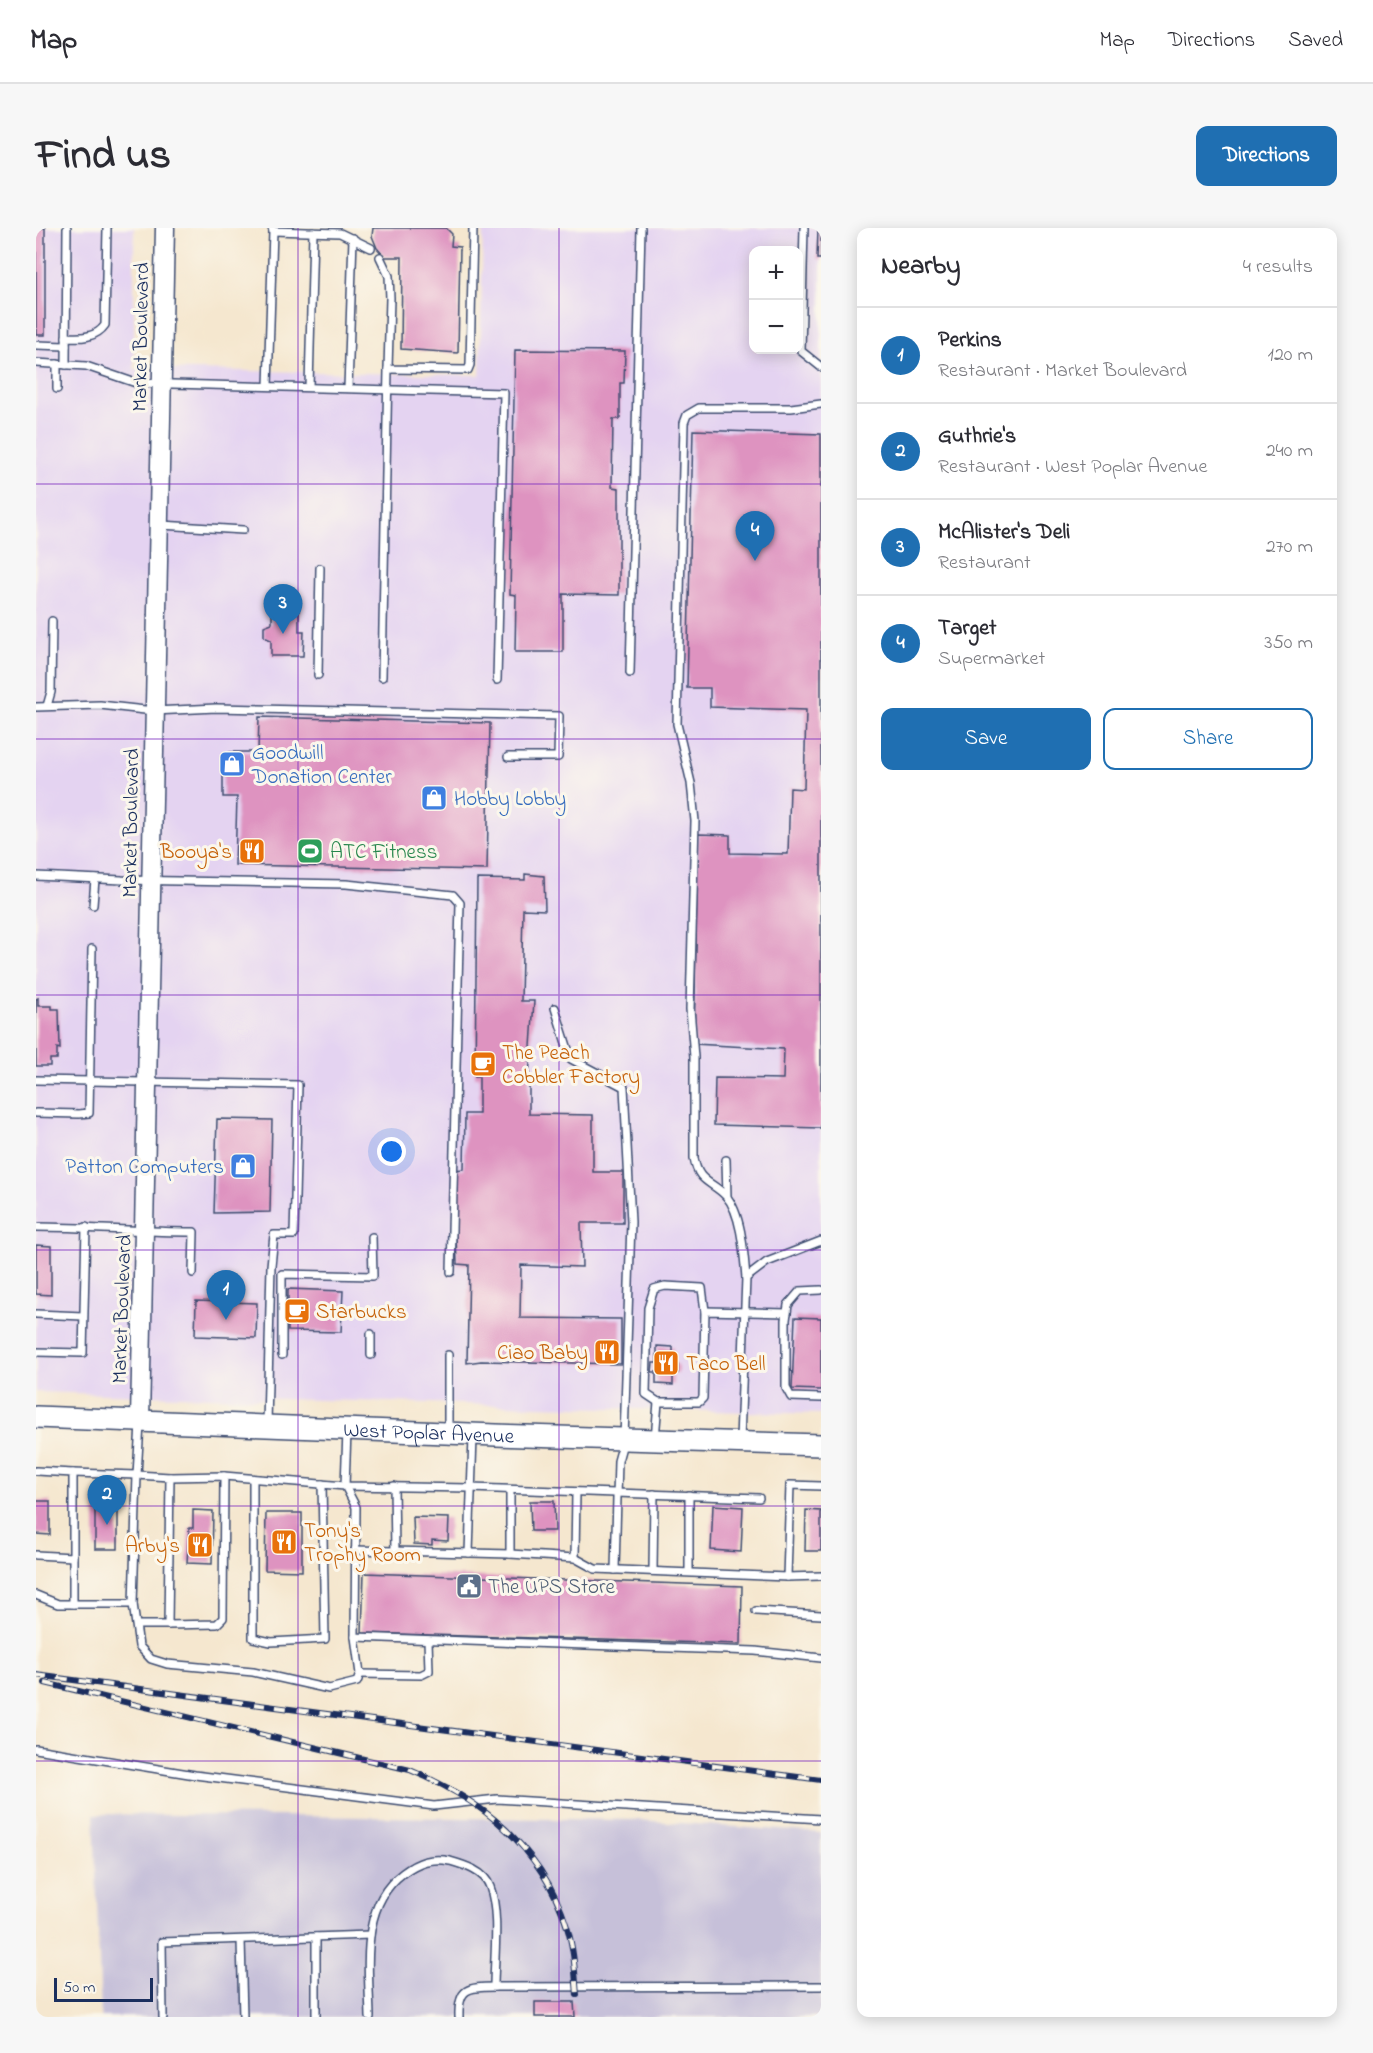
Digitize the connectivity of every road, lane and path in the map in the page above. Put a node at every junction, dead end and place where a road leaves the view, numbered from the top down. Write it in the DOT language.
graph roads {
  1 [pos="67,228"];
  2 [pos="107,228"];
  3 [pos="165,228"];
  4 [pos="473,228"];
  5 [pos="641,228"];
  6 [pos="804,228"];
  7 [pos="273,229"];
  8 [pos="313,232"];
  9 [pos="353,238"];
  10 [pos="371,248"];
  11 [pos="380,257"];
  12 [pos="66,337"];
  13 [pos="36,345"];
  14 [pos="66,346"];
  15 [pos="36,363"];
  16 [pos="57,364"];
  17 [pos="66,365"];
  18 [pos="821,367"];
  19 [pos="388,369"];
  20 [pos="161,384"];
  21 [pos="268,386"];
  22 [pos="309,387"];
  23 [pos="348,388"];
  24 [pos="57,389"];
  25 [pos="388,390"];
  26 [pos="821,404"];
  27 [pos="158,524"];
  28 [pos="243,530"];
  29 [pos="320,568"];
  30 [pos="52,621"];
  31 [pos="630,673"];
  32 [pos="318,675"];
  33 [pos="382,677"];
  34 [pos="497,680"];
  35 [pos="47,706"];
  36 [pos="36,707"];
  37 [pos="154,711"];
  38 [pos="508,757"];
  39 [pos="36,876"];
  40 [pos="95,879"];
  41 [pos="151,880"];
  42 [pos="93,905"];
  43 [pos="92,949"];
  44 [pos="555,1008"];
  45 [pos="36,1080"];
  46 [pos="91,1081"];
  47 [pos="147,1082"];
  48 [pos="36,1113"];
  49 [pos="726,1160"];
  50 [pos="727,1197"];
  51 [pos="36,1227"];
  52 [pos="86,1227"];
  53 [pos="146,1232"];
  54 [pos="372,1237"];
  55 [pos="821,1241"];
  56 [pos="451,1272"];
  57 [pos="193,1273"];
  58 [pos="746,1278"];
  59 [pos="821,1290"];
  60 [pos="705,1311"];
  61 [pos="745,1312"];
  62 [pos="787,1313"];
  63 [pos="36,1314"];
  64 [pos="83,1316"];
  65 [pos="371,1334"];
  66 [pos="36,1352"];
  67 [pos="282,1355"];
  68 [pos="371,1355"];
  69 [pos="448,1355"];
  70 [pos="821,1398"];
  71 [pos="658,1402"];
  72 [pos="36,1417"];
  73 [pos="140,1420"];
  74 [pos="267,1425"];
  75 [pos="347,1429"];
  76 [pos="448,1433"];
  77 [pos="473,1434"];
  78 [pos="624,1439"];
  79 [pos="655,1440"];
  80 [pos="740,1443"];
  81 [pos="821,1445"];
  82 [pos="36,1471"];
  83 [pos="73,1473"];
  84 [pos="136,1475"];
  85 [pos="224,1476"];
  86 [pos="170,1477"];
  87 [pos="253,1479"];
  88 [pos="322,1484"];
  89 [pos="345,1486"];
  90 [pos="394,1486"];
  91 [pos="821,1486"];
  92 [pos="471,1488"];
  93 [pos="510,1490"];
  94 [pos="576,1492"];
  95 [pos="618,1493"];
  96 [pos="654,1494"];
  97 [pos="689,1495"];
  98 [pos="759,1498"];
  99 [pos="355,1550"];
  100 [pos="395,1551"];
  101 [pos="469,1553"];
  102 [pos="510,1554"];
  103 [pos="36,1555"];
  104 [pos="73,1557"];
  105 [pos="575,1558"];
  106 [pos="615,1570"];
  107 [pos="652,1571"];
  108 [pos="689,1572"];
  109 [pos="821,1576"];
  110 [pos="787,1577"];
  111 [pos="36,1595"];
  112 [pos="73,1604"];
  113 [pos="133,1604"];
  114 [pos="756,1611"];
  115 [pos="821,1615"];
  116 [pos="136,1625"];
  117 [pos="168,1625"];
  118 [pos="355,1638"];
  119 [pos="428,1640"];
  120 [pos="821,1658"];
  121 [pos="360,1674"];
  122 [pos="36,1749"];
  123 [pos="821,1819"];
  124 [pos="370,1935"];
  125 [pos="316,1937"];
  126 [pos="241,1940"];
  127 [pos="821,1986"];
  128 [pos="494,1987"];
  129 [pos="163,2017"];
  130 [pos="243,2017"];
  131 [pos="316,2017"];
  132 [pos="370,2017"];
  133 [pos="459,2017"];
  1 -- 12 [label="lane"];
  2 -- 12 [label="lane"];
  3 -- 20 [label="street, Market Boulevard"];
  4 -- 19 [label="lane"];
  5 -- 31 [label="lane"];
  6 -- 18 [label="lane"];
  7 -- 8 [label="lane"];
  7 -- 21 [label="lane"];
  8 -- 9 [label="lane"];
  8 -- 22 [label="lane"];
  9 -- 10 [label="lane"];
  9 -- 23 [label="lane"];
  11 -- 19 [label="lane"];
  12 -- 14 [label="lane"];
  13 -- 14 [label="lane"];
  14 -- 17 [label="lane"];
  15 -- 16 [label="lane"];
  16 -- 17 [label="lane"];
  16 -- 24 [label="lane"];
  17 -- 20 [label="lane"];
  19 -- 25 [label="lane"];
  20 -- 21 [label="lane"];
  20 -- 27 [label="street, Market Boulevard"];
  21 -- 22 [label="lane"];
  22 -- 23 [label="lane"];
  23 -- 25 [label="lane"];
  25 -- 33 [label="lane"];
  25 -- 34 [label="lane"];
  26 -- 50 [label="lane"];
  27 -- 28 [label="lane"];
  27 -- 37 [label="street, Market Boulevard"];
  29 -- 32 [label="lane"];
  30 -- 35 [label="lane"];
  35 -- 36 [label="lane"];
  35 -- 37 [label="lane"];
  37 -- 38 [label="lane"];
  37 -- 41 [label="street, Market Boulevard"];
  39 -- 40 [label="lane"];
  40 -- 41 [label="lane"];
  40 -- 42 [label="lane"];
  41 -- 47 [label="street, Market Boulevard"];
  41 -- 56 [label="lane"];
  43 -- 46 [label="lane"];
  44 -- 78 [label="lane"];
  45 -- 46 [label="lane"];
  46 -- 47 [label="lane"];
  46 -- 48 [label="lane"];
  47 -- 53 [label="street, Market Boulevard"];
  47 -- 74 [label="lane"];
  49 -- 50 [label="lane"];
  50 -- 58 [label="lane"];
  51 -- 52 [label="lane"];
  52 -- 53 [label="lane"];
  52 -- 64 [label="lane"];
  53 -- 57 [label="lane"];
  53 -- 73 [label="street, Market Boulevard"];
  54 -- 67 [label="lane"];
  55 -- 58 [label="lane"];
  58 -- 61 [label="lane"];
  59 -- 62 [label="lane"];
  60 -- 61 [label="lane"];
  60 -- 71 [label="lane"];
  60 -- 71 [label="lane"];
  61 -- 62 [label="lane"];
  61 -- 80 [label="lane"];
  62 -- 70 [label="lane"];
  63 -- 64 [label="lane"];
  64 -- 66 [label="lane"];
  65 -- 68 [label="lane"];
  69 -- 76 [label="lane"];
  71 -- 79 [label="lane"];
  72 -- 73 [label="main road, West Poplar Avenue"];
  73 -- 74 [label="main road, West Poplar Avenue"];
  73 -- 84 [label="lane"];
  74 -- 75 [label="main road, West Poplar Avenue"];
  75 -- 76 [label="main road, West Poplar Avenue"];
  75 -- 89 [label="lane"];
  76 -- 77 [label="main road, West Poplar Avenue"];
  77 -- 78 [label="main road, West Poplar Avenue"];
  77 -- 92 [label="lane"];
  78 -- 79 [label="main road, West Poplar Avenue"];
  78 -- 95 [label="lane"];
  79 -- 80 [label="main road, West Poplar Avenue"];
  80 -- 81 [label="main road, West Poplar Avenue"];
  82 -- 83 [label="lane"];
  83 -- 84 [label="lane"];
  83 -- 104 [label="lane"];
  84 -- 86 [label="lane"];
  84 -- 113 [label="lane"];
  85 -- 86 [label="lane"];
  85 -- 87 [label="lane"];
  85 -- 117 [label="lane"];
  86 -- 117 [label="lane"];
  87 -- 88 [label="lane"];
  87 -- 88 [label="lane"];
  88 -- 89 [label="lane"];
  89 -- 90 [label="lane"];
  89 -- 99 [label="lane"];
  90 -- 92 [label="lane"];
  90 -- 100 [label="lane"];
  91 -- 110 [label="lane"];
  92 -- 93 [label="lane"];
  92 -- 101 [label="lane"];
  93 -- 94 [label="lane"];
  93 -- 102 [label="lane"];
  94 -- 95 [label="lane"];
  94 -- 105 [label="lane"];
  95 -- 96 [label="lane"];
  95 -- 106 [label="lane"];
  96 -- 97 [label="lane"];
  96 -- 107 [label="lane"];
  97 -- 98 [label="lane"];
  97 -- 108 [label="lane"];
  99 -- 100 [label="lane"];
  99 -- 118 [label="lane"];
  100 -- 101 [label="lane"];
  101 -- 102 [label="lane"];
  102 -- 105 [label="lane"];
  103 -- 104 [label="lane"];
  104 -- 112 [label="lane"];
  105 -- 106 [label="lane"];
  106 -- 107 [label="lane"];
  107 -- 108 [label="lane"];
  108 -- 110 [label="lane"];
  109 -- 110 [label="lane"];
  111 -- 112 [label="lane"];
  112 -- 113 [label="lane"];
  113 -- 116 [label="lane"];
  114 -- 115 [label="lane"];
  116 -- 117 [label="lane"];
  116 -- 121 [label="lane"];
  118 -- 119 [label="lane"];
  118 -- 121 [label="lane"];
  119 -- 120 [label="lane"];
  119 -- 121 [label="lane"];
  122 -- 123 [label="lane"];
  124 -- 125 [label="lane"];
  124 -- 128 [label="lane"];
  124 -- 132 [label="lane"];
  125 -- 126 [label="lane"];
  125 -- 131 [label="lane"];
  126 -- 129 [label="lane"];
  126 -- 130 [label="lane"];
  127 -- 128 [label="lane"];
  128 -- 133 [label="lane"];
}
